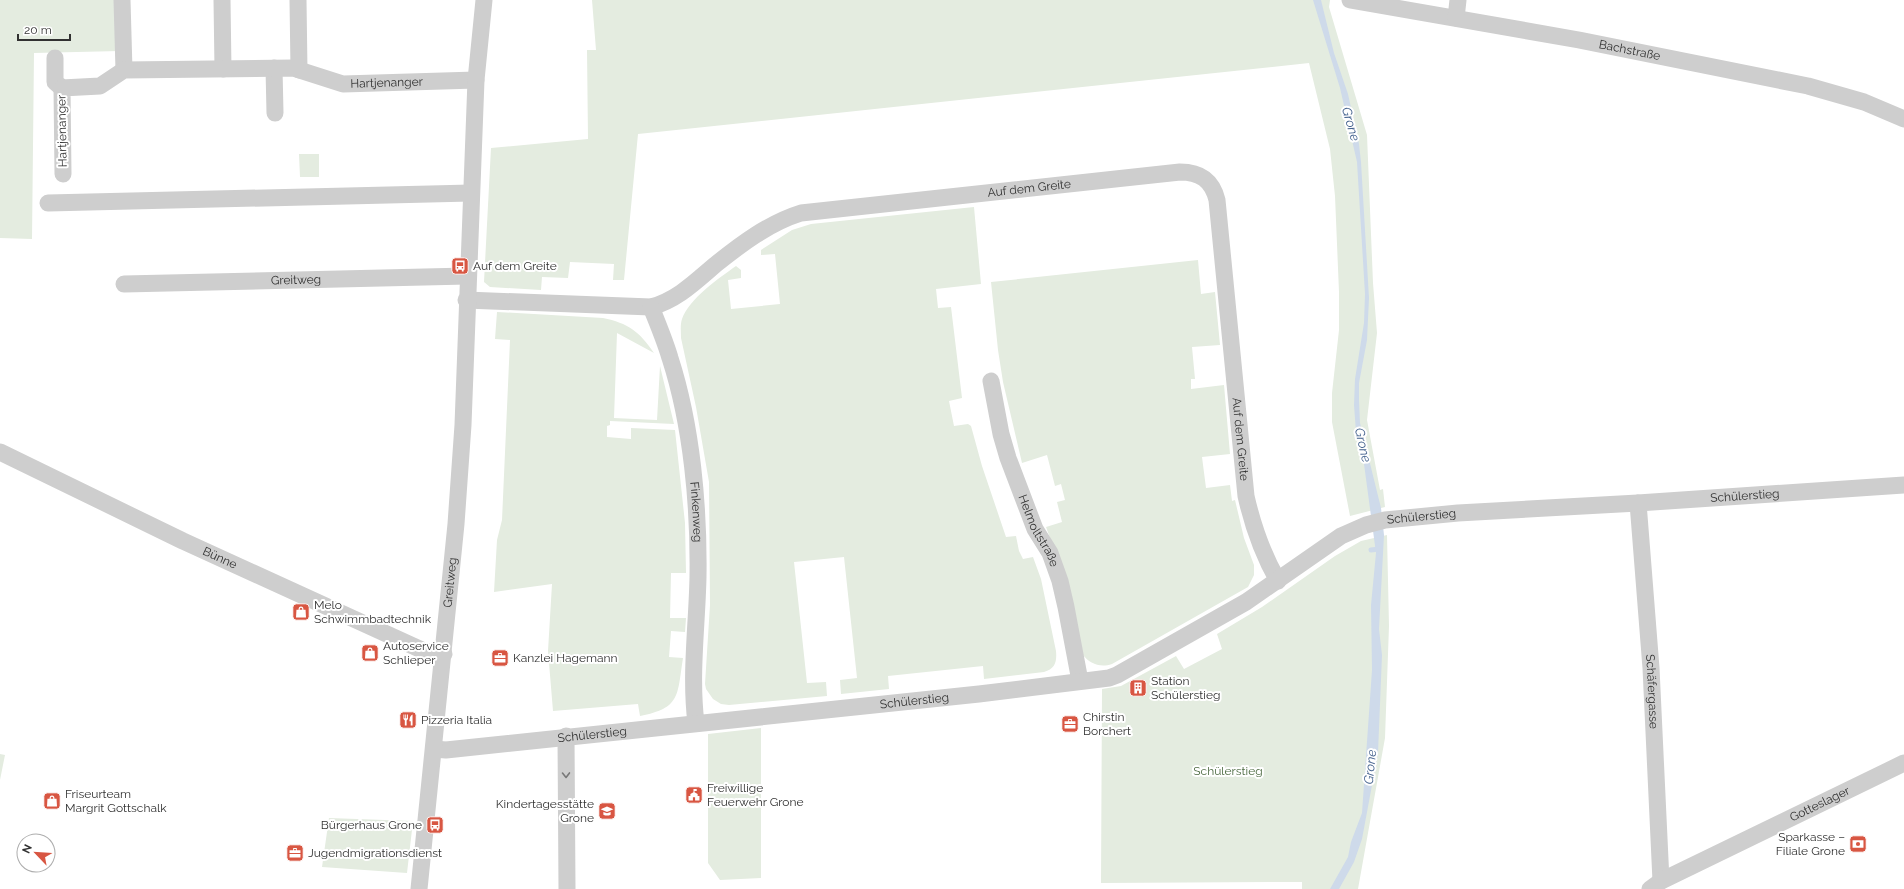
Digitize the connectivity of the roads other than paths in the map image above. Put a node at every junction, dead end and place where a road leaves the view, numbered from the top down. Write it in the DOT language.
graph roads {
  1 [pos="122,0"];
  2 [pos="222,0"];
  3 [pos="298,0"];
  4 [pos="484,0"];
  5 [pos="1350,0"];
  6 [pos="1458,0"];
  7 [pos="1456,18"];
  8 [pos="55,58"];
  9 [pos="274,68"];
  10 [pos="223,69"];
  11 [pos="124,70"];
  12 [pos="299,70"];
  13 [pos="476,80"];
  14 [pos="62,88"];
  15 [pos="275,113"];
  16 [pos="1904,119"];
  17 [pos="63,174"];
  18 [pos="471,193"];
  19 [pos="48,203"];
  20 [pos="468,276"];
  21 [pos="124,284"];
  22 [pos="466,300"];
  23 [pos="651,307"];
  24 [pos="991,381"];
  25 [pos="0,452"];
  26 [pos="1904,485"];
  27 [pos="1638,503"];
  28 [pos="1278,581"];
  29 [pos="444,654"];
  30 [pos="1080,681"];
  31 [pos="696,723"];
  32 [pos="566,736"];
  33 [pos="434,749"];
  34 [pos="1904,763"];
  35 [pos="1655,885"];
  36 [pos="419,889"];
  37 [pos="567,889"];
  1 -- 11 [label="street"];
  2 -- 10 [label="street"];
  3 -- 12 [label="street"];
  4 -- 13 [label="street, Greitweg"];
  5 -- 7 [label="street, Bachstraße"];
  6 -- 7 [label="street"];
  7 -- 16 [label="street, Bachstraße"];
  8 -- 14 [label="street, Hartjenanger"];
  9 -- 10 [label="street, Hartjenanger"];
  9 -- 12 [label="street, Hartjenanger"];
  9 -- 15 [label="street"];
  10 -- 11 [label="street, Hartjenanger"];
  11 -- 14 [label="street, Hartjenanger"];
  12 -- 13 [label="street, Hartjenanger"];
  13 -- 18 [label="street, Greitweg"];
  14 -- 17 [label="street, Hartjenanger"];
  18 -- 19 [label="street"];
  18 -- 20 [label="street, Greitweg"];
  20 -- 21 [label="street, Greitweg"];
  20 -- 22 [label="street, Greitweg"];
  22 -- 23 [label="street, Auf dem Greite"];
  22 -- 29 [label="street, Greitweg"];
  23 -- 28 [label="street, Auf dem Greite"];
  23 -- 31 [label="street, Finkenweg"];
  24 -- 30 [label="street, Helmoltstraße"];
  25 -- 29 [label="street, Bünne"];
  26 -- 27 [label="street, Schülerstieg"];
  27 -- 28 [label="street, Schülerstieg"];
  27 -- 35 [label="street, Schäfergasse"];
  28 -- 30 [label="street, Schülerstieg"];
  29 -- 33 [label="street, Greitweg"];
  30 -- 31 [label="street, Schülerstieg"];
  31 -- 32 [label="street, Schülerstieg"];
  32 -- 33 [label="street, Schülerstieg"];
  32 -- 37 [label="street, one-way"];
  33 -- 36 [label="street, Greitweg"];
  34 -- 35 [label="street, Gotteslager"];
}
